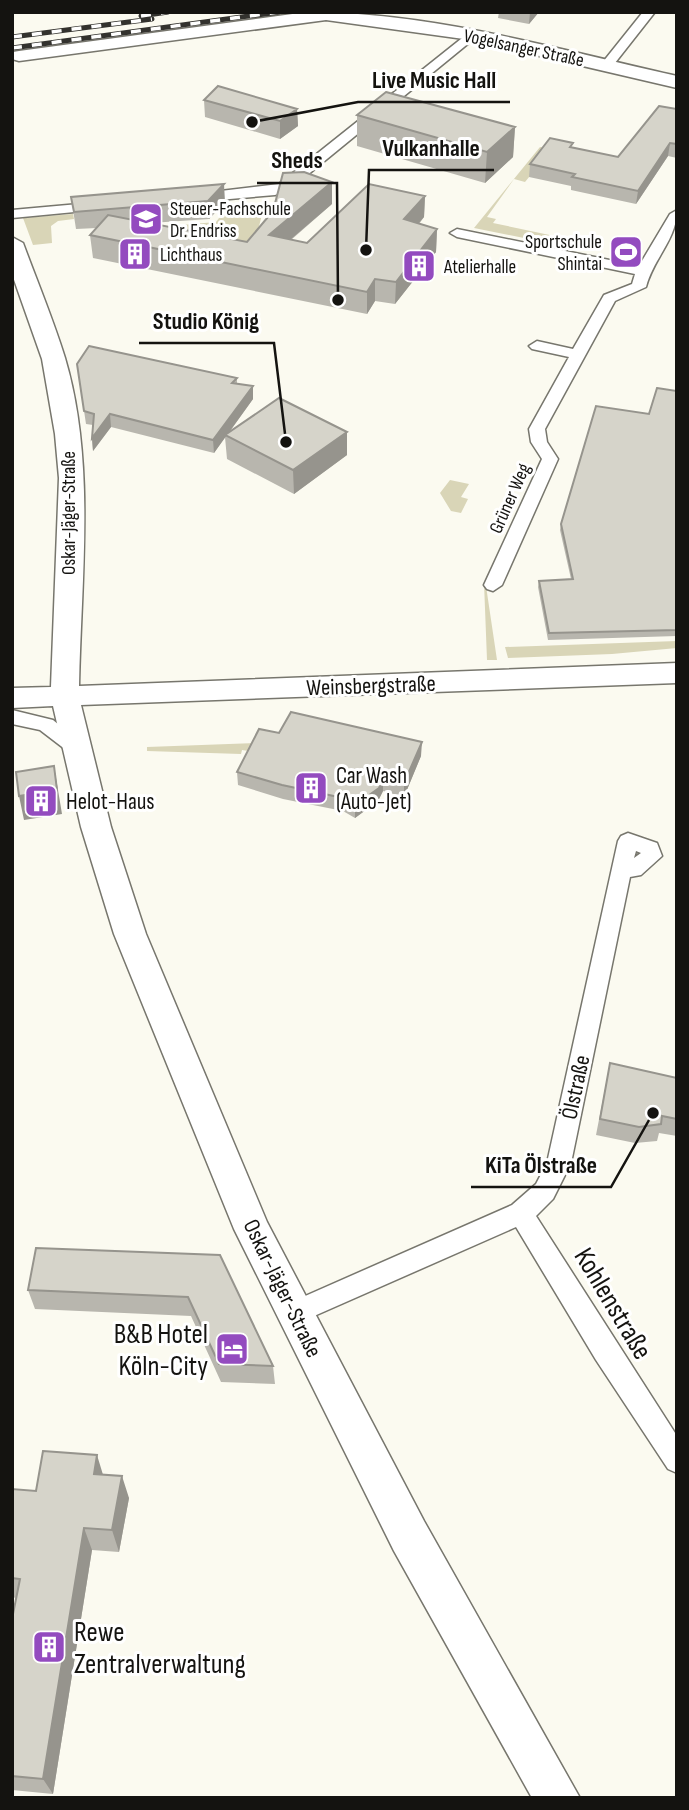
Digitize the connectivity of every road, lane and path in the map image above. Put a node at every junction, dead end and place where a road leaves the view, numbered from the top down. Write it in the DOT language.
graph roads {
  1 [pos="649,12"];
  2 [pos="471,35"];
  3 [pos="14,36"];
  4 [pos="15,61"];
  5 [pos="607,65"];
  6 [pos="677,82"];
  7 [pos="184,199"];
  8 [pos="118,204"];
  9 [pos="12,214"];
  10 [pos="677,215"];
  11 [pos="457,233"];
  12 [pos="671,234"];
  13 [pos="12,243"];
  14 [pos="643,271"];
  15 [pos="537,346"];
  16 [pos="580,355"];
  17 [pos="492,585"];
  18 [pos="677,673"];
  19 [pos="65,696"];
  20 [pos="12,698"];
  21 [pos="12,718"];
  22 [pos="77,748"];
  23 [pos="621,871"];
  24 [pos="521,1213"];
  25 [pos="296,1312"];
  26 [pos="677,1460"];
  27 [pos="557,1798"];
  1 -- 5 [label="street"];
  2 -- 4 [label="street, Vogelsanger Straße"];
  2 -- 5 [label="street, Vogelsanger Straße"];
  2 -- 7 [label="street"];
  3 -- 4 [label="street, Vogelsanger Straße"];
  5 -- 6 [label="street, Vogelsanger Straße"];
  8 -- 9 [label="street"];
  10 -- 12 [label="street, Grüner Weg"];
  11 -- 14 [label="street"];
  12 -- 14 [label="street, Grüner Weg"];
  13 -- 19 [label="street, Oskar-Jäger-Straße"];
  14 -- 16 [label="street, Grüner Weg"];
  15 -- 16 [label="street"];
  16 -- 17 [label="street, Grüner Weg"];
  18 -- 19 [label="street, Weinsbergstraße"];
  19 -- 20 [label="street, Weinsbergstraße"];
  19 -- 22 [label="street, Oskar-Jäger-Straße"];
  21 -- 22 [label="street"];
  22 -- 25 [label="street, Oskar-Jäger-Straße"];
  23 -- 24 [label="street, Ölstraße"];
  24 -- 25 [label="street, Ölstraße"];
  24 -- 26 [label="street, Kohlenstraße"];
  25 -- 27 [label="street, Oskar-Jäger-Straße"];
}
